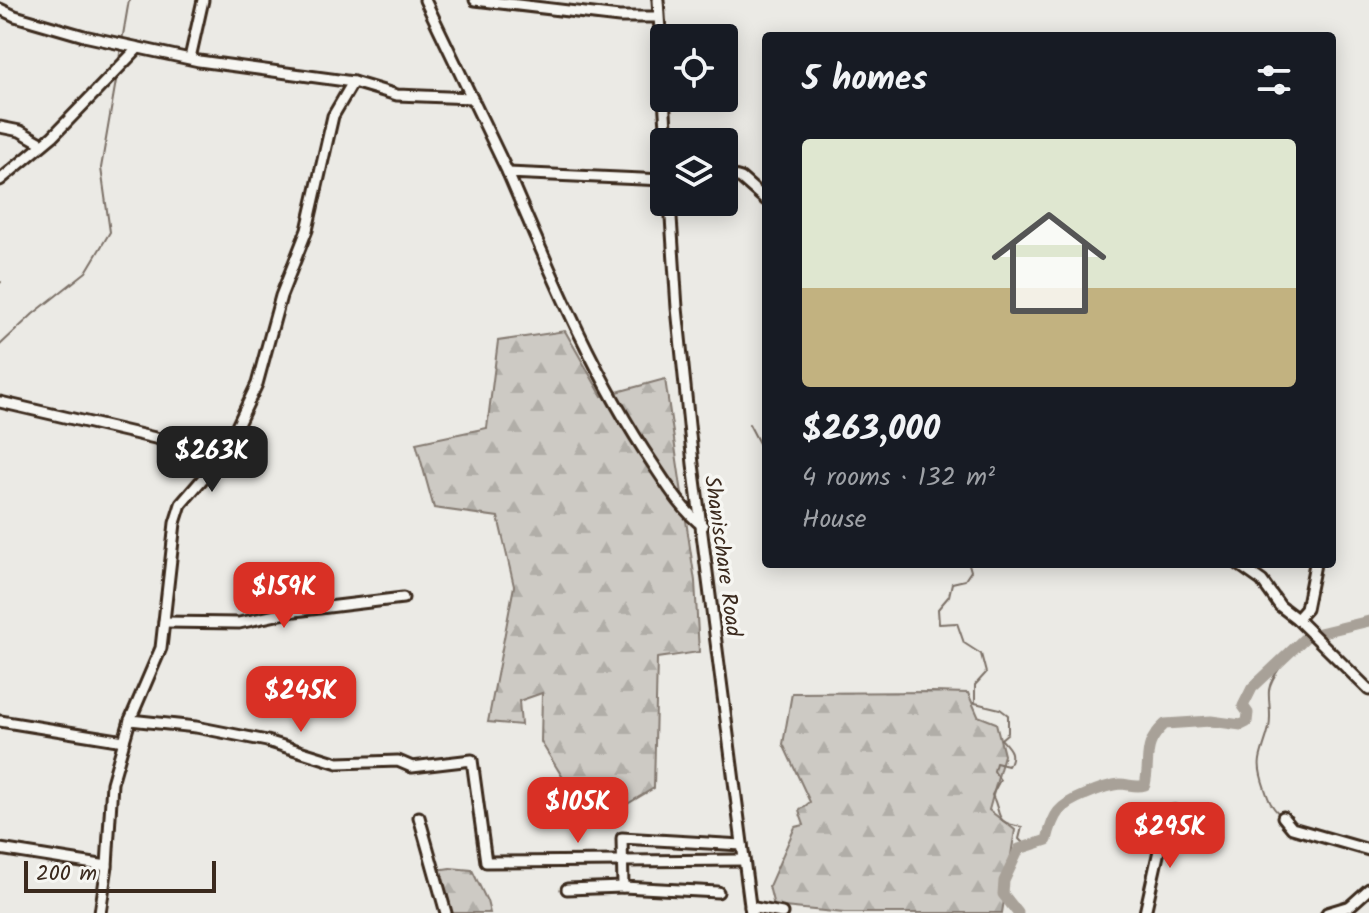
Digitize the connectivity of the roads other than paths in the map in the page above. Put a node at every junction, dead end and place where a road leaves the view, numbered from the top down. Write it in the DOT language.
graph roads {
  1 [pos="203,0"];
  2 [pos="425,0"];
  3 [pos="475,0"];
  4 [pos="658,0"];
  5 [pos="0,9"];
  6 [pos="658,17"];
  7 [pos="659,24"];
  8 [pos="138,48"];
  9 [pos="190,58"];
  10 [pos="353,82"];
  11 [pos="472,98"];
  12 [pos="0,127"];
  13 [pos="43,144"];
  14 [pos="508,173"];
  15 [pos="738,177"];
  16 [pos="650,179"];
  17 [pos="0,180"];
  18 [pos="762,196"];
  19 [pos="671,216"];
  20 [pos="0,402"];
  21 [pos="224,454"];
  22 [pos="703,526"];
  23 [pos="1244,568"];
  24 [pos="1314,568"];
  25 [pos="403,598"];
  26 [pos="1297,619"];
  27 [pos="164,622"];
  28 [pos="1369,690"];
  29 [pos="130,720"];
  30 [pos="0,721"];
  31 [pos="124,741"];
  32 [pos="1175,811"];
  33 [pos="419,817"];
  34 [pos="1283,817"];
  35 [pos="742,845"];
  36 [pos="0,849"];
  37 [pos="1369,850"];
  38 [pos="622,860"];
  39 [pos="744,860"];
  40 [pos="107,866"];
  41 [pos="623,887"];
  42 [pos="567,889"];
  43 [pos="1369,889"];
  44 [pos="718,892"];
  45 [pos="751,910"];
  46 [pos="100,913"];
  47 [pos="446,913"];
  48 [pos="782,913"];
  49 [pos="1145,913"];
  50 [pos="1327,913"];
  1 -- 9 [label="street"];
  2 -- 11 [label="street"];
  3 -- 6 [label="street"];
  4 -- 6 [label="street"];
  5 -- 8 [label="street"];
  6 -- 7 [label="street"];
  8 -- 9 [label="street"];
  8 -- 13 [label="street"];
  9 -- 10 [label="street"];
  10 -- 11 [label="street"];
  10 -- 21 [label="street"];
  11 -- 14 [label="street"];
  12 -- 13 [label="street"];
  13 -- 17 [label="street"];
  14 -- 16 [label="street"];
  14 -- 22 [label="street"];
  15 -- 18 [label="street"];
  19 -- 22 [label="street, Shanischare Road"];
  20 -- 21 [label="street"];
  21 -- 27 [label="street"];
  22 -- 35 [label="street, Shanischare Road"];
  23 -- 26 [label="street"];
  24 -- 26 [label="street"];
  25 -- 27 [label="street"];
  26 -- 28 [label="street"];
  27 -- 29 [label="street"];
  29 -- 31 [label="street"];
  29 -- 38 [label="street"];
  30 -- 31 [label="street"];
  31 -- 40 [label="street"];
  32 -- 49 [label="street"];
  33 -- 47 [label="street"];
  34 -- 37 [label="street"];
  35 -- 38 [label="street"];
  35 -- 39 [label="street, Shanischare Road"];
  36 -- 40 [label="street"];
  38 -- 39 [label="street"];
  38 -- 41 [label="street"];
  39 -- 45 [label="street, Shanischare Road"];
  40 -- 46 [label="street"];
  41 -- 42 [label="street"];
  41 -- 44 [label="street"];
  43 -- 50 [label="street"];
  45 -- 48 [label="street"];
}
